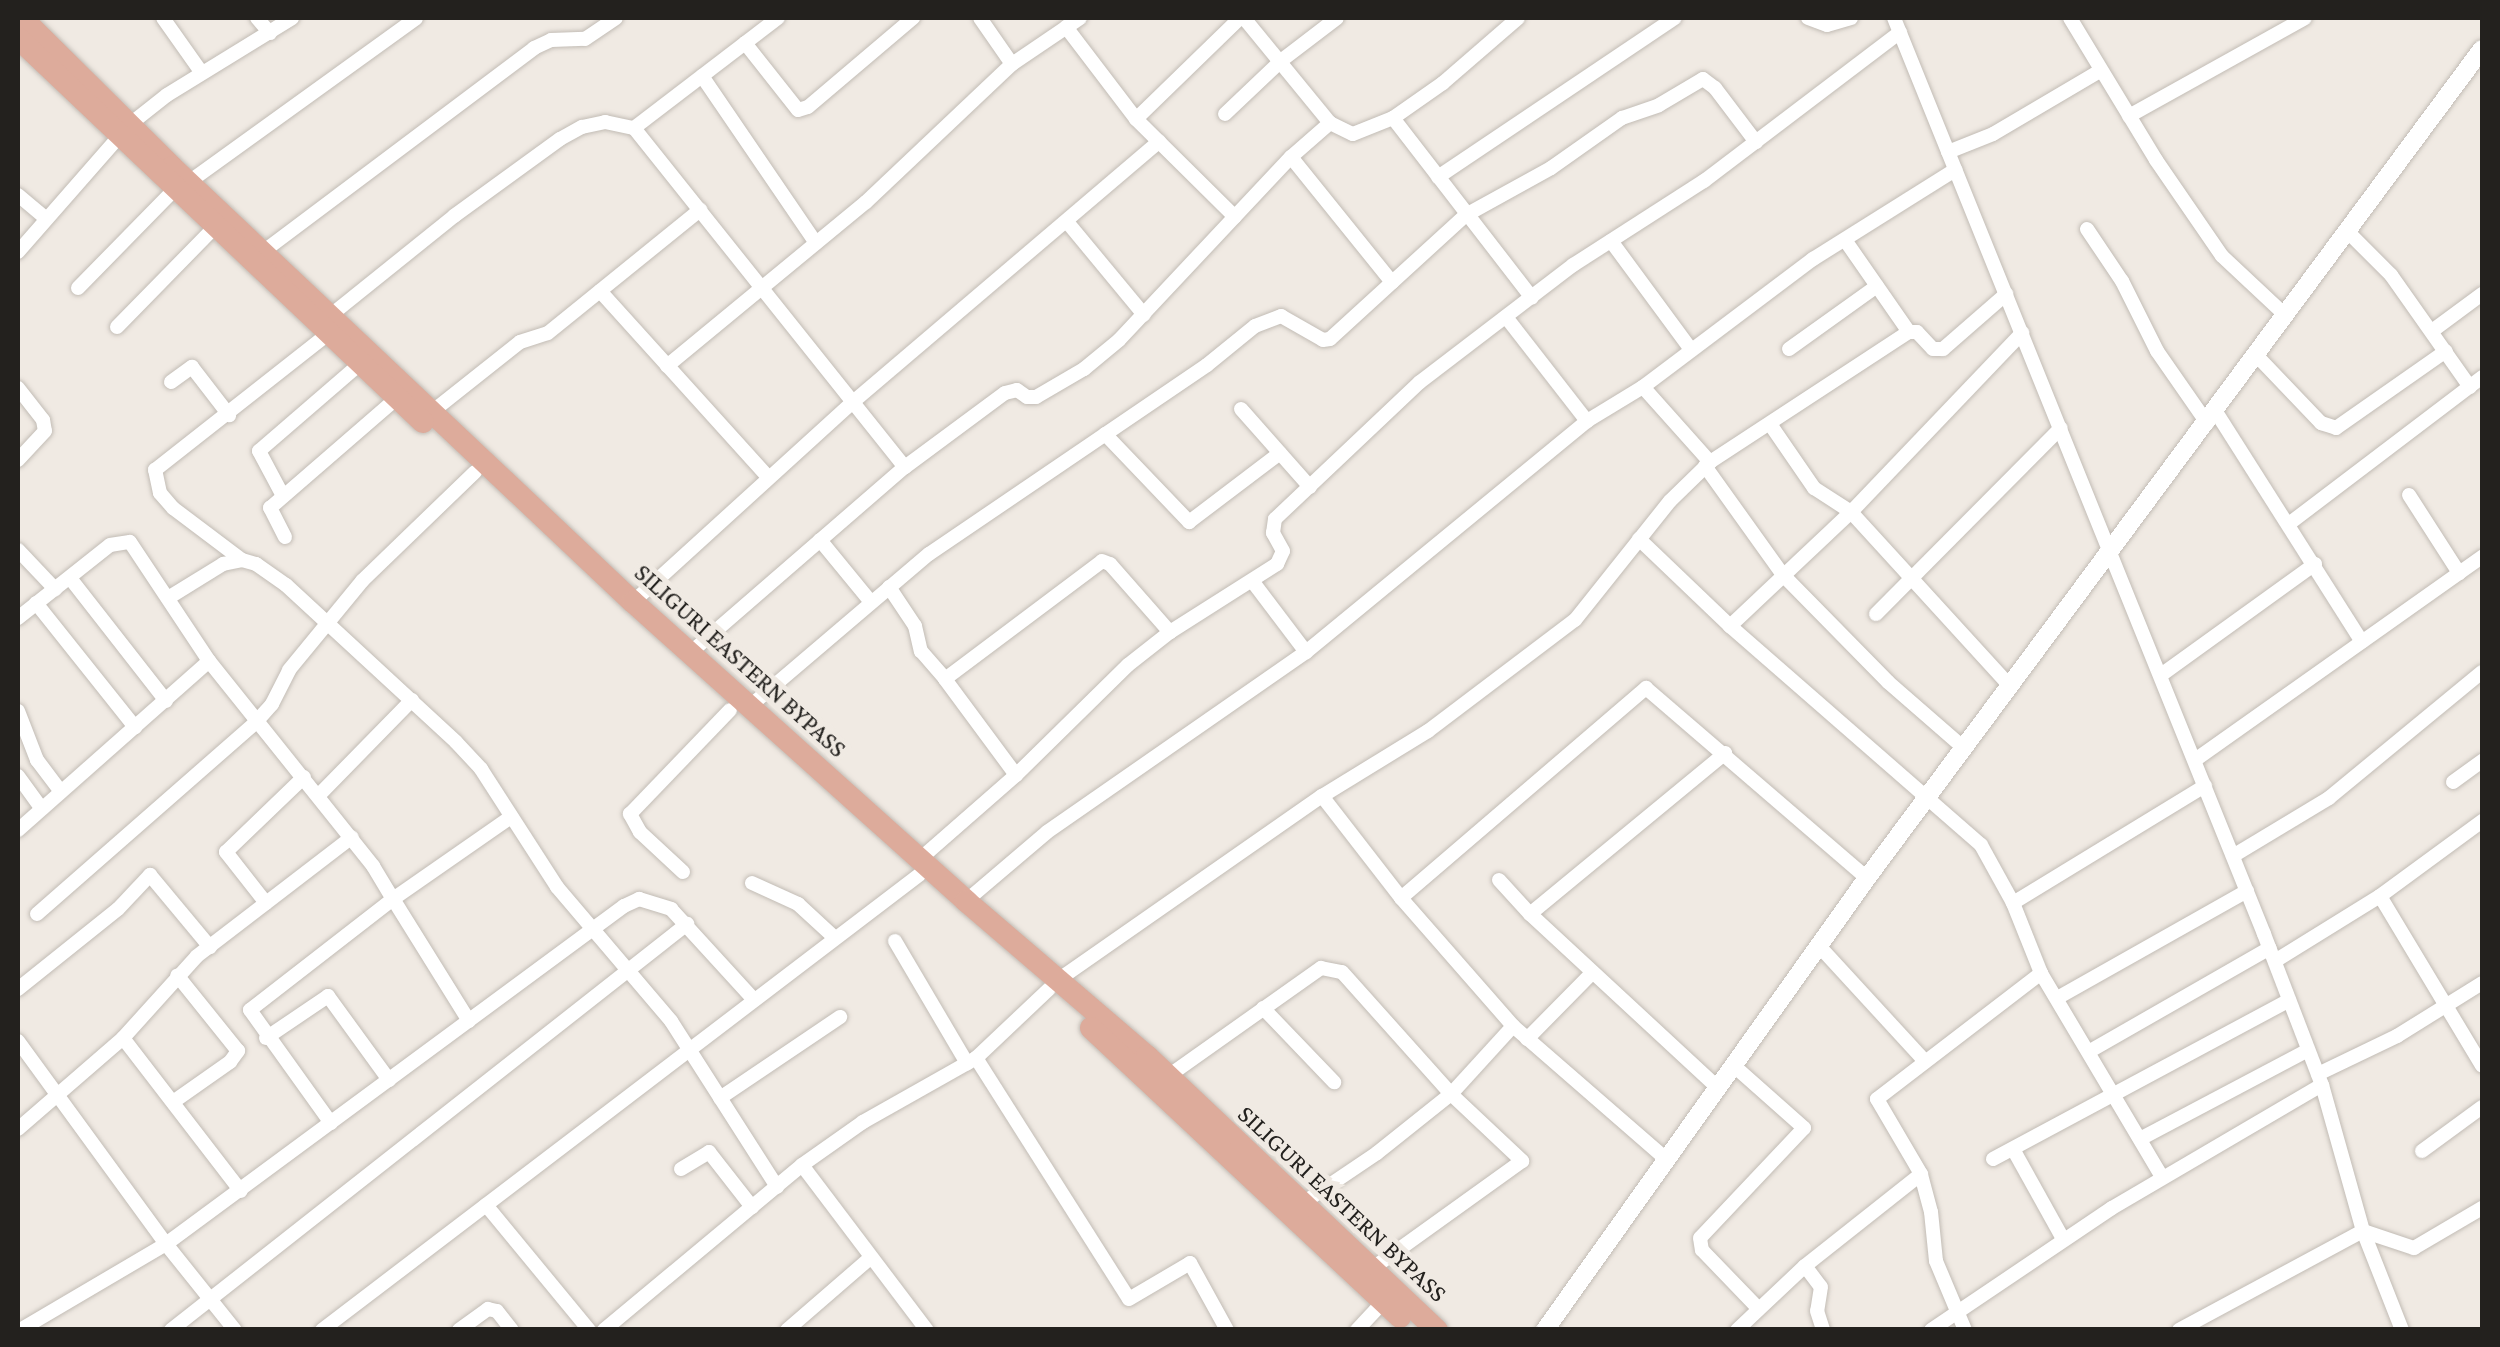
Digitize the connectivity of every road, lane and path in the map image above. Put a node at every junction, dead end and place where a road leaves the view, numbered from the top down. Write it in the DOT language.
graph roads {
  1 [pos="22,18"];
  2 [pos="163,18"];
  3 [pos="257,18"];
  4 [pos="292,18"];
  5 [pos="416,18"];
  6 [pos="616,18"];
  7 [pos="778,18"];
  8 [pos="914,18"];
  9 [pos="980,18"];
  10 [pos="1080,18"];
  11 [pos="1242,18"];
  12 [pos="1337,18"];
  13 [pos="1518,18"];
  14 [pos="1674,18"];
  15 [pos="1808,18"];
  16 [pos="1851,18"];
  17 [pos="2070,18"];
  18 [pos="2295,20"];
  19 [pos="1897,25"];
  20 [pos="1066,27"];
  21 [pos="270,33"];
  22 [pos="18,38"];
  23 [pos="745,43"];
  24 [pos="2482,49"];
  25 [pos="1282,60"];
  26 [pos="1012,64"];
  27 [pos="2100,71"];
  28 [pos="202,73"];
  29 [pos="702,76"];
  30 [pos="1225,114"];
  31 [pos="2130,116"];
  32 [pos="1136,118"];
  33 [pos="1393,118"];
  34 [pos="1330,123"];
  35 [pos="634,128"];
  36 [pos="123,131"];
  37 [pos="1160,142"];
  38 [pos="1756,142"];
  39 [pos="1948,152"];
  40 [pos="1291,157"];
  41 [pos="1955,170"];
  42 [pos="1438,178"];
  43 [pos="181,186"];
  44 [pos="18,195"];
  45 [pos="700,210"];
  46 [pos="1466,215"];
  47 [pos="1234,217"];
  48 [pos="45,218"];
  49 [pos="1068,223"];
  50 [pos="214,228"];
  51 [pos="2087,228"];
  52 [pos="2348,232"];
  53 [pos="1845,240"];
  54 [pos="1611,241"];
  55 [pos="816,243"];
  56 [pos="18,252"];
  57 [pos="264,252"];
  58 [pos="1392,282"];
  59 [pos="1877,286"];
  60 [pos="78,288"];
  61 [pos="762,288"];
  62 [pos="600,291"];
  63 [pos="2006,294"];
  64 [pos="2482,294"];
  65 [pos="1532,298"];
  66 [pos="1144,315"];
  67 [pos="2285,315"];
  68 [pos="1506,318"];
  69 [pos="330,325"];
  70 [pos="117,328"];
  71 [pos="2432,331"];
  72 [pos="1909,332"];
  73 [pos="2022,333"];
  74 [pos="1690,348"];
  75 [pos="1789,349"];
  76 [pos="2446,351"];
  77 [pos="2257,356"];
  78 [pos="361,363"];
  79 [pos="667,366"];
  80 [pos="172,382"];
  81 [pos="2476,382"];
  82 [pos="1644,387"];
  83 [pos="18,388"];
  84 [pos="397,398"];
  85 [pos="853,402"];
  86 [pos="1241,409"];
  87 [pos="433,411"];
  88 [pos="229,415"];
  89 [pos="2211,417"];
  90 [pos="1587,422"];
  91 [pos="1770,424"];
  92 [pos="2061,428"];
  93 [pos="1105,434"];
  94 [pos="1280,454"];
  95 [pos="18,460"];
  96 [pos="1708,464"];
  97 [pos="906,467"];
  98 [pos="475,472"];
  99 [pos="768,477"];
  100 [pos="1310,488"];
  101 [pos="2408,495"];
  102 [pos="283,496"];
  103 [pos="1851,512"];
  104 [pos="2290,523"];
  105 [pos="285,536"];
  106 [pos="1638,538"];
  107 [pos="820,540"];
  108 [pos="18,550"];
  109 [pos="2111,551"];
  110 [pos="2482,557"];
  111 [pos="242,560"];
  112 [pos="2315,564"];
  113 [pos="2459,573"];
  114 [pos="1783,576"];
  115 [pos="70,578"];
  116 [pos="1912,578"];
  117 [pos="1253,582"];
  118 [pos="889,586"];
  119 [pos="55,589"];
  120 [pos="168,598"];
  121 [pos="633,602"];
  122 [pos="871,602"];
  123 [pos="36,604"];
  124 [pos="1876,614"];
  125 [pos="18,618"];
  126 [pos="328,623"];
  127 [pos="1730,626"];
  128 [pos="1170,632"];
  129 [pos="2362,642"];
  130 [pos="1306,652"];
  131 [pos="690,653"];
  132 [pos="209,661"];
  133 [pos="2482,672"];
  134 [pos="2161,675"];
  135 [pos="945,679"];
  136 [pos="2010,686"];
  137 [pos="412,700"];
  138 [pos="166,701"];
  139 [pos="740,708"];
  140 [pos="18,711"];
  141 [pos="256,722"];
  142 [pos="135,727"];
  143 [pos="1965,748"];
  144 [pos="1725,753"];
  145 [pos="2195,760"];
  146 [pos="2482,761"];
  147 [pos="1016,775"];
  148 [pos="18,776"];
  149 [pos="304,777"];
  150 [pos="2453,782"];
  151 [pos="2205,786"];
  152 [pos="60,791"];
  153 [pos="319,796"];
  154 [pos="1322,796"];
  155 [pos="1926,798"];
  156 [pos="40,808"];
  157 [pos="511,817"];
  158 [pos="2482,821"];
  159 [pos="18,830"];
  160 [pos="352,837"];
  161 [pos="2233,856"];
  162 [pos="919,867"];
  163 [pos="683,872"];
  164 [pos="1867,878"];
  165 [pos="1499,880"];
  166 [pos="752,883"];
  167 [pos="2248,891"];
  168 [pos="2380,896"];
  169 [pos="1401,898"];
  170 [pos="393,899"];
  171 [pos="966,901"];
  172 [pos="266,903"];
  173 [pos="2013,903"];
  174 [pos="37,914"];
  175 [pos="1530,914"];
  176 [pos="688,924"];
  177 [pos="594,932"];
  178 [pos="836,938"];
  179 [pos="896,941"];
  180 [pos="1819,946"];
  181 [pos="210,947"];
  182 [pos="2272,954"];
  183 [pos="629,968"];
  184 [pos="2041,973"];
  185 [pos="1591,974"];
  186 [pos="176,975"];
  187 [pos="2482,983"];
  188 [pos="1054,984"];
  189 [pos="18,990"];
  190 [pos="2059,997"];
  191 [pos="754,1000"];
  192 [pos="2290,1000"];
  193 [pos="2447,1007"];
  194 [pos="1263,1008"];
  195 [pos="840,1017"];
  196 [pos="469,1021"];
  197 [pos="1513,1026"];
  198 [pos="123,1038"];
  199 [pos="266,1038"];
  200 [pos="1527,1039"];
  201 [pos="18,1040"];
  202 [pos="690,1050"];
  203 [pos="2308,1050"];
  204 [pos="2090,1051"];
  205 [pos="972,1060"];
  206 [pos="1924,1060"];
  207 [pos="1734,1065"];
  208 [pos="2482,1066"];
  209 [pos="1167,1077"];
  210 [pos="389,1080"];
  211 [pos="2320,1080"];
  212 [pos="1334,1082"];
  213 [pos="1717,1087"];
  214 [pos="58,1093"];
  215 [pos="1451,1094"];
  216 [pos="2116,1096"];
  217 [pos="720,1098"];
  218 [pos="173,1102"];
  219 [pos="2482,1107"];
  220 [pos="331,1124"];
  221 [pos="18,1129"];
  222 [pos="2140,1139"];
  223 [pos="2014,1149"];
  224 [pos="2422,1151"];
  225 [pos="1665,1158"];
  226 [pos="1992,1159"];
  227 [pos="802,1165"];
  228 [pos="681,1169"];
  229 [pos="1921,1174"];
  230 [pos="2162,1178"];
  231 [pos="777,1186"];
  232 [pos="241,1190"];
  233 [pos="1302,1203"];
  234 [pos="486,1205"];
  235 [pos="752,1206"];
  236 [pos="2482,1208"];
  237 [pos="2364,1231"];
  238 [pos="2063,1239"];
  239 [pos="166,1244"];
  240 [pos="870,1258"];
  241 [pos="1806,1266"];
  242 [pos="1373,1268"];
  243 [pos="211,1300"];
  244 [pos="1384,1301"];
  245 [pos="1758,1308"];
  246 [pos="1956,1309"];
  247 [pos="2397,1327"];
  248 [pos="20,1330"];
  249 [pos="170,1330"];
  250 [pos="236,1330"];
  251 [pos="322,1330"];
  252 [pos="458,1330"];
  253 [pos="512,1330"];
  254 [pos="589,1330"];
  255 [pos="604,1330"];
  256 [pos="787,1330"];
  257 [pos="926,1330"];
  258 [pos="1227,1330"];
  259 [pos="1357,1330"];
  260 [pos="1414,1330"];
  261 [pos="1436,1330"];
  262 [pos="1546,1330"];
  263 [pos="1736,1330"];
  264 [pos="1823,1330"];
  265 [pos="1930,1330"];
  266 [pos="1965,1330"];
  267 [pos="2179,1330"];
  1 -- 36 [label="main road, SILIGURI EASTERN BYPASS"];
  2 -- 28 [label="street"];
  3 -- 21 [label="street"];
  4 -- 21 [label="street"];
  5 -- 43 [label="street"];
  6 -- 57 [label="street"];
  7 -- 23 [label="street"];
  8 -- 23 [label="street"];
  9 -- 26 [label="street"];
  10 -- 20 [label="street"];
  11 -- 25 [label="street"];
  11 -- 32 [label="street"];
  12 -- 25 [label="street"];
  13 -- 33 [label="street"];
  14 -- 42 [label="street"];
  15 -- 16 [label="street"];
  17 -- 27 [label="street"];
  18 -- 31 [label="street"];
  19 -- 38 [label="street"];
  19 -- 39 [label="street"];
  20 -- 26 [label="street"];
  20 -- 32 [label="street"];
  21 -- 28 [label="street"];
  22 -- 36 [label="main road, SILIGURI EASTERN BYPASS"];
  23 -- 29 [label="street"];
  24 -- 52 [label="street"];
  25 -- 30 [label="street"];
  25 -- 34 [label="street"];
  26 -- 55 [label="street"];
  27 -- 31 [label="street"];
  27 -- 39 [label="street"];
  28 -- 36 [label="street"];
  29 -- 35 [label="street"];
  29 -- 55 [label="street"];
  31 -- 67 [label="street"];
  32 -- 37 [label="street"];
  33 -- 34 [label="street"];
  33 -- 42 [label="street"];
  34 -- 40 [label="street"];
  35 -- 45 [label="street"];
  35 -- 69 [label="street"];
  36 -- 43 [label="main road, SILIGURI EASTERN BYPASS"];
  36 -- 48 [label="street"];
  37 -- 47 [label="street"];
  37 -- 49 [label="street"];
  38 -- 46 [label="street"];
  38 -- 54 [label="street"];
  39 -- 41 [label="street"];
  40 -- 47 [label="street"];
  40 -- 58 [label="street"];
  41 -- 53 [label="street"];
  41 -- 63 [label="street"];
  42 -- 46 [label="street"];
  43 -- 50 [label="main road, SILIGURI EASTERN BYPASS"];
  43 -- 57 [label="main road, SILIGURI EASTERN BYPASS"];
  43 -- 60 [label="street"];
  44 -- 48 [label="street"];
  45 -- 61 [label="street"];
  45 -- 62 [label="street"];
  46 -- 58 [label="street"];
  46 -- 65 [label="street"];
  47 -- 66 [label="street"];
  48 -- 56 [label="street"];
  49 -- 66 [label="street"];
  49 -- 85 [label="street"];
  50 -- 69 [label="main road, SILIGURI EASTERN BYPASS"];
  50 -- 70 [label="street"];
  51 -- 89 [label="street"];
  52 -- 67 [label="street"];
  52 -- 71 [label="street"];
  53 -- 59 [label="street"];
  53 -- 74 [label="street"];
  54 -- 65 [label="street"];
  54 -- 74 [label="street"];
  55 -- 61 [label="street"];
  57 -- 69 [label="main road, SILIGURI EASTERN BYPASS"];
  58 -- 93 [label="street"];
  59 -- 72 [label="street"];
  59 -- 75 [label="street"];
  61 -- 79 [label="street"];
  61 -- 85 [label="street"];
  62 -- 79 [label="street"];
  62 -- 87 [label="street"];
  63 -- 72 [label="street"];
  63 -- 73 [label="street"];
  64 -- 71 [label="street"];
  65 -- 68 [label="street"];
  66 -- 97 [label="street"];
  67 -- 77 [label="street"];
  68 -- 90 [label="street"];
  68 -- 100 [label="street"];
  69 -- 78 [label="main road, SILIGURI EASTERN BYPASS"];
  69 -- 87 [label="main road, SILIGURI EASTERN BYPASS"];
  69 -- 88 [label="street"];
  71 -- 76 [label="street"];
  72 -- 91 [label="street"];
  73 -- 92 [label="street"];
  73 -- 103 [label="street"];
  74 -- 82 [label="street"];
  76 -- 77 [label="street"];
  76 -- 81 [label="street"];
  77 -- 89 [label="street"];
  78 -- 84 [label="main road, SILIGURI EASTERN BYPASS"];
  78 -- 102 [label="street"];
  79 -- 99 [label="street"];
  80 -- 88 [label="street"];
  81 -- 104 [label="street"];
  82 -- 90 [label="street"];
  82 -- 96 [label="street"];
  83 -- 95 [label="street"];
  84 -- 98 [label="main road, SILIGURI EASTERN BYPASS"];
  84 -- 102 [label="street"];
  85 -- 97 [label="street"];
  85 -- 99 [label="street"];
  86 -- 94 [label="street"];
  87 -- 121 [label="main road, SILIGURI EASTERN BYPASS"];
  88 -- 111 [label="street"];
  89 -- 104 [label="street"];
  89 -- 109 [label="street"];
  90 -- 130 [label="street"];
  91 -- 96 [label="street"];
  91 -- 103 [label="street"];
  92 -- 109 [label="street"];
  92 -- 116 [label="street"];
  93 -- 94 [label="street"];
  93 -- 118 [label="street"];
  94 -- 100 [label="street"];
  96 -- 106 [label="street"];
  96 -- 114 [label="street"];
  97 -- 107 [label="street"];
  98 -- 126 [label="street"];
  98 -- 139 [label="main road, SILIGURI EASTERN BYPASS"];
  99 -- 121 [label="street"];
  100 -- 117 [label="street"];
  101 -- 113 [label="street"];
  102 -- 105 [label="street"];
  103 -- 114 [label="street"];
  103 -- 116 [label="street"];
  104 -- 112 [label="street"];
  106 -- 127 [label="street"];
  106 -- 154 [label="street"];
  107 -- 122 [label="street"];
  107 -- 131 [label="street"];
  108 -- 119 [label="street"];
  109 -- 134 [label="street"];
  109 -- 136 [label="street"];
  110 -- 113 [label="street"];
  111 -- 120 [label="street"];
  111 -- 126 [label="street"];
  112 -- 129 [label="street"];
  112 -- 134 [label="street"];
  113 -- 129 [label="street"];
  114 -- 127 [label="street"];
  114 -- 143 [label="street"];
  115 -- 119 [label="street"];
  115 -- 120 [label="street"];
  115 -- 138 [label="street"];
  116 -- 124 [label="street"];
  116 -- 136 [label="street"];
  117 -- 128 [label="street"];
  117 -- 130 [label="street"];
  118 -- 122 [label="street"];
  118 -- 135 [label="street"];
  119 -- 123 [label="street"];
  120 -- 132 [label="street"];
  121 -- 131 [label="main road, SILIGURI EASTERN BYPASS"];
  122 -- 139 [label="street"];
  123 -- 125 [label="street"];
  123 -- 142 [label="street"];
  126 -- 137 [label="street"];
  126 -- 141 [label="street"];
  127 -- 155 [label="street"];
  128 -- 135 [label="street"];
  128 -- 147 [label="street"];
  129 -- 145 [label="street"];
  130 -- 171 [label="street"];
  131 -- 139 [label="main road, SILIGURI EASTERN BYPASS"];
  132 -- 138 [label="street"];
  132 -- 141 [label="street"];
  133 -- 161 [label="street"];
  134 -- 145 [label="street"];
  135 -- 147 [label="street"];
  136 -- 143 [label="street"];
  137 -- 153 [label="street"];
  137 -- 157 [label="street"];
  138 -- 142 [label="street"];
  139 -- 162 [label="main road, SILIGURI EASTERN BYPASS"];
  139 -- 163 [label="street"];
  140 -- 152 [label="street"];
  141 -- 149 [label="street"];
  141 -- 174 [label="street"];
  142 -- 152 [label="street"];
  143 -- 155 [label="street"];
  144 -- 164 [label="street"];
  144 -- 169 [label="street"];
  144 -- 175 [label="street"];
  145 -- 151 [label="street"];
  146 -- 150 [label="street"];
  147 -- 162 [label="street"];
  148 -- 156 [label="street"];
  149 -- 153 [label="street"];
  149 -- 172 [label="street"];
  151 -- 161 [label="street"];
  151 -- 173 [label="street"];
  152 -- 156 [label="street"];
  153 -- 160 [label="street"];
  154 -- 169 [label="street"];
  154 -- 188 [label="street"];
  155 -- 164 [label="street"];
  155 -- 173 [label="street"];
  156 -- 159 [label="street"];
  157 -- 170 [label="street"];
  157 -- 177 [label="street"];
  158 -- 168 [label="street"];
  160 -- 170 [label="street"];
  160 -- 172 [label="street"];
  161 -- 167 [label="street"];
  162 -- 171 [label="main road, SILIGURI EASTERN BYPASS"];
  162 -- 178 [label="street"];
  162 -- 188 [label="main road, SILIGURI EASTERN BYPASS"];
  164 -- 180 [label="street"];
  165 -- 175 [label="street"];
  166 -- 178 [label="street"];
  167 -- 182 [label="street"];
  167 -- 190 [label="street"];
  168 -- 182 [label="street"];
  168 -- 193 [label="street"];
  169 -- 197 [label="street"];
  170 -- 196 [label="street"];
  170 -- 199 [label="street"];
  171 -- 188 [label="main road, SILIGURI EASTERN BYPASS"];
  172 -- 181 [label="street"];
  173 -- 184 [label="street"];
  175 -- 185 [label="street"];
  176 -- 177 [label="street"];
  176 -- 183 [label="street"];
  176 -- 191 [label="street"];
  177 -- 183 [label="street"];
  177 -- 196 [label="street"];
  178 -- 191 [label="street"];
  179 -- 205 [label="street"];
  180 -- 206 [label="street"];
  180 -- 207 [label="street"];
  181 -- 186 [label="street"];
  181 -- 189 [label="street"];
  182 -- 192 [label="street"];
  182 -- 204 [label="street"];
  183 -- 202 [label="street"];
  183 -- 243 [label="street"];
  184 -- 190 [label="street"];
  184 -- 206 [label="street"];
  185 -- 200 [label="street"];
  185 -- 213 [label="street"];
  186 -- 198 [label="street"];
  186 -- 218 [label="street"];
  187 -- 193 [label="street"];
  188 -- 205 [label="street"];
  188 -- 209 [label="main road, SILIGURI EASTERN BYPASS"];
  188 -- 244 [label="main road, SILIGURI EASTERN BYPASS"];
  190 -- 204 [label="street"];
  191 -- 202 [label="street"];
  192 -- 203 [label="street"];
  192 -- 216 [label="street"];
  193 -- 208 [label="street"];
  193 -- 211 [label="street"];
  194 -- 209 [label="street"];
  194 -- 212 [label="street"];
  194 -- 215 [label="street"];
  195 -- 217 [label="street"];
  196 -- 210 [label="street"];
  197 -- 200 [label="street"];
  197 -- 215 [label="street"];
  198 -- 214 [label="street"];
  198 -- 218 [label="street"];
  199 -- 210 [label="street"];
  199 -- 220 [label="street"];
  200 -- 225 [label="street"];
  201 -- 214 [label="street"];
  202 -- 217 [label="street"];
  202 -- 234 [label="street"];
  203 -- 211 [label="street"];
  203 -- 222 [label="street"];
  204 -- 216 [label="street"];
  205 -- 227 [label="street"];
  205 -- 258 [label="street"];
  206 -- 229 [label="street"];
  207 -- 213 [label="street"];
  207 -- 245 [label="street"];
  209 -- 233 [label="main road, SILIGURI EASTERN BYPASS"];
  210 -- 220 [label="street"];
  211 -- 230 [label="street"];
  211 -- 237 [label="street"];
  213 -- 225 [label="street"];
  214 -- 221 [label="street"];
  214 -- 239 [label="street"];
  215 -- 233 [label="street"];
  215 -- 242 [label="street"];
  216 -- 222 [label="street"];
  216 -- 223 [label="street"];
  217 -- 231 [label="street"];
  218 -- 232 [label="street"];
  219 -- 224 [label="street"];
  220 -- 232 [label="street"];
  222 -- 230 [label="street"];
  223 -- 226 [label="street"];
  223 -- 238 [label="street"];
  225 -- 262 [label="street"];
  227 -- 231 [label="street"];
  227 -- 240 [label="street"];
  228 -- 235 [label="street"];
  229 -- 241 [label="street"];
  229 -- 246 [label="street"];
  230 -- 238 [label="street"];
  231 -- 235 [label="street"];
  232 -- 239 [label="street"];
  233 -- 242 [label="main road, SILIGURI EASTERN BYPASS"];
  234 -- 251 [label="street"];
  234 -- 254 [label="street"];
  235 -- 255 [label="street"];
  236 -- 237 [label="street"];
  237 -- 247 [label="street"];
  237 -- 267 [label="street"];
  238 -- 246 [label="street"];
  239 -- 243 [label="street"];
  239 -- 248 [label="street"];
  240 -- 256 [label="street"];
  240 -- 257 [label="street"];
  241 -- 245 [label="street"];
  241 -- 264 [label="street"];
  242 -- 261 [label="main road, SILIGURI EASTERN BYPASS"];
  243 -- 249 [label="street"];
  243 -- 250 [label="street"];
  244 -- 259 [label="street"];
  244 -- 260 [label="main road, SILIGURI EASTERN BYPASS"];
  245 -- 263 [label="street"];
  246 -- 265 [label="street"];
  246 -- 266 [label="street"];
  252 -- 253 [label="street"];
}
